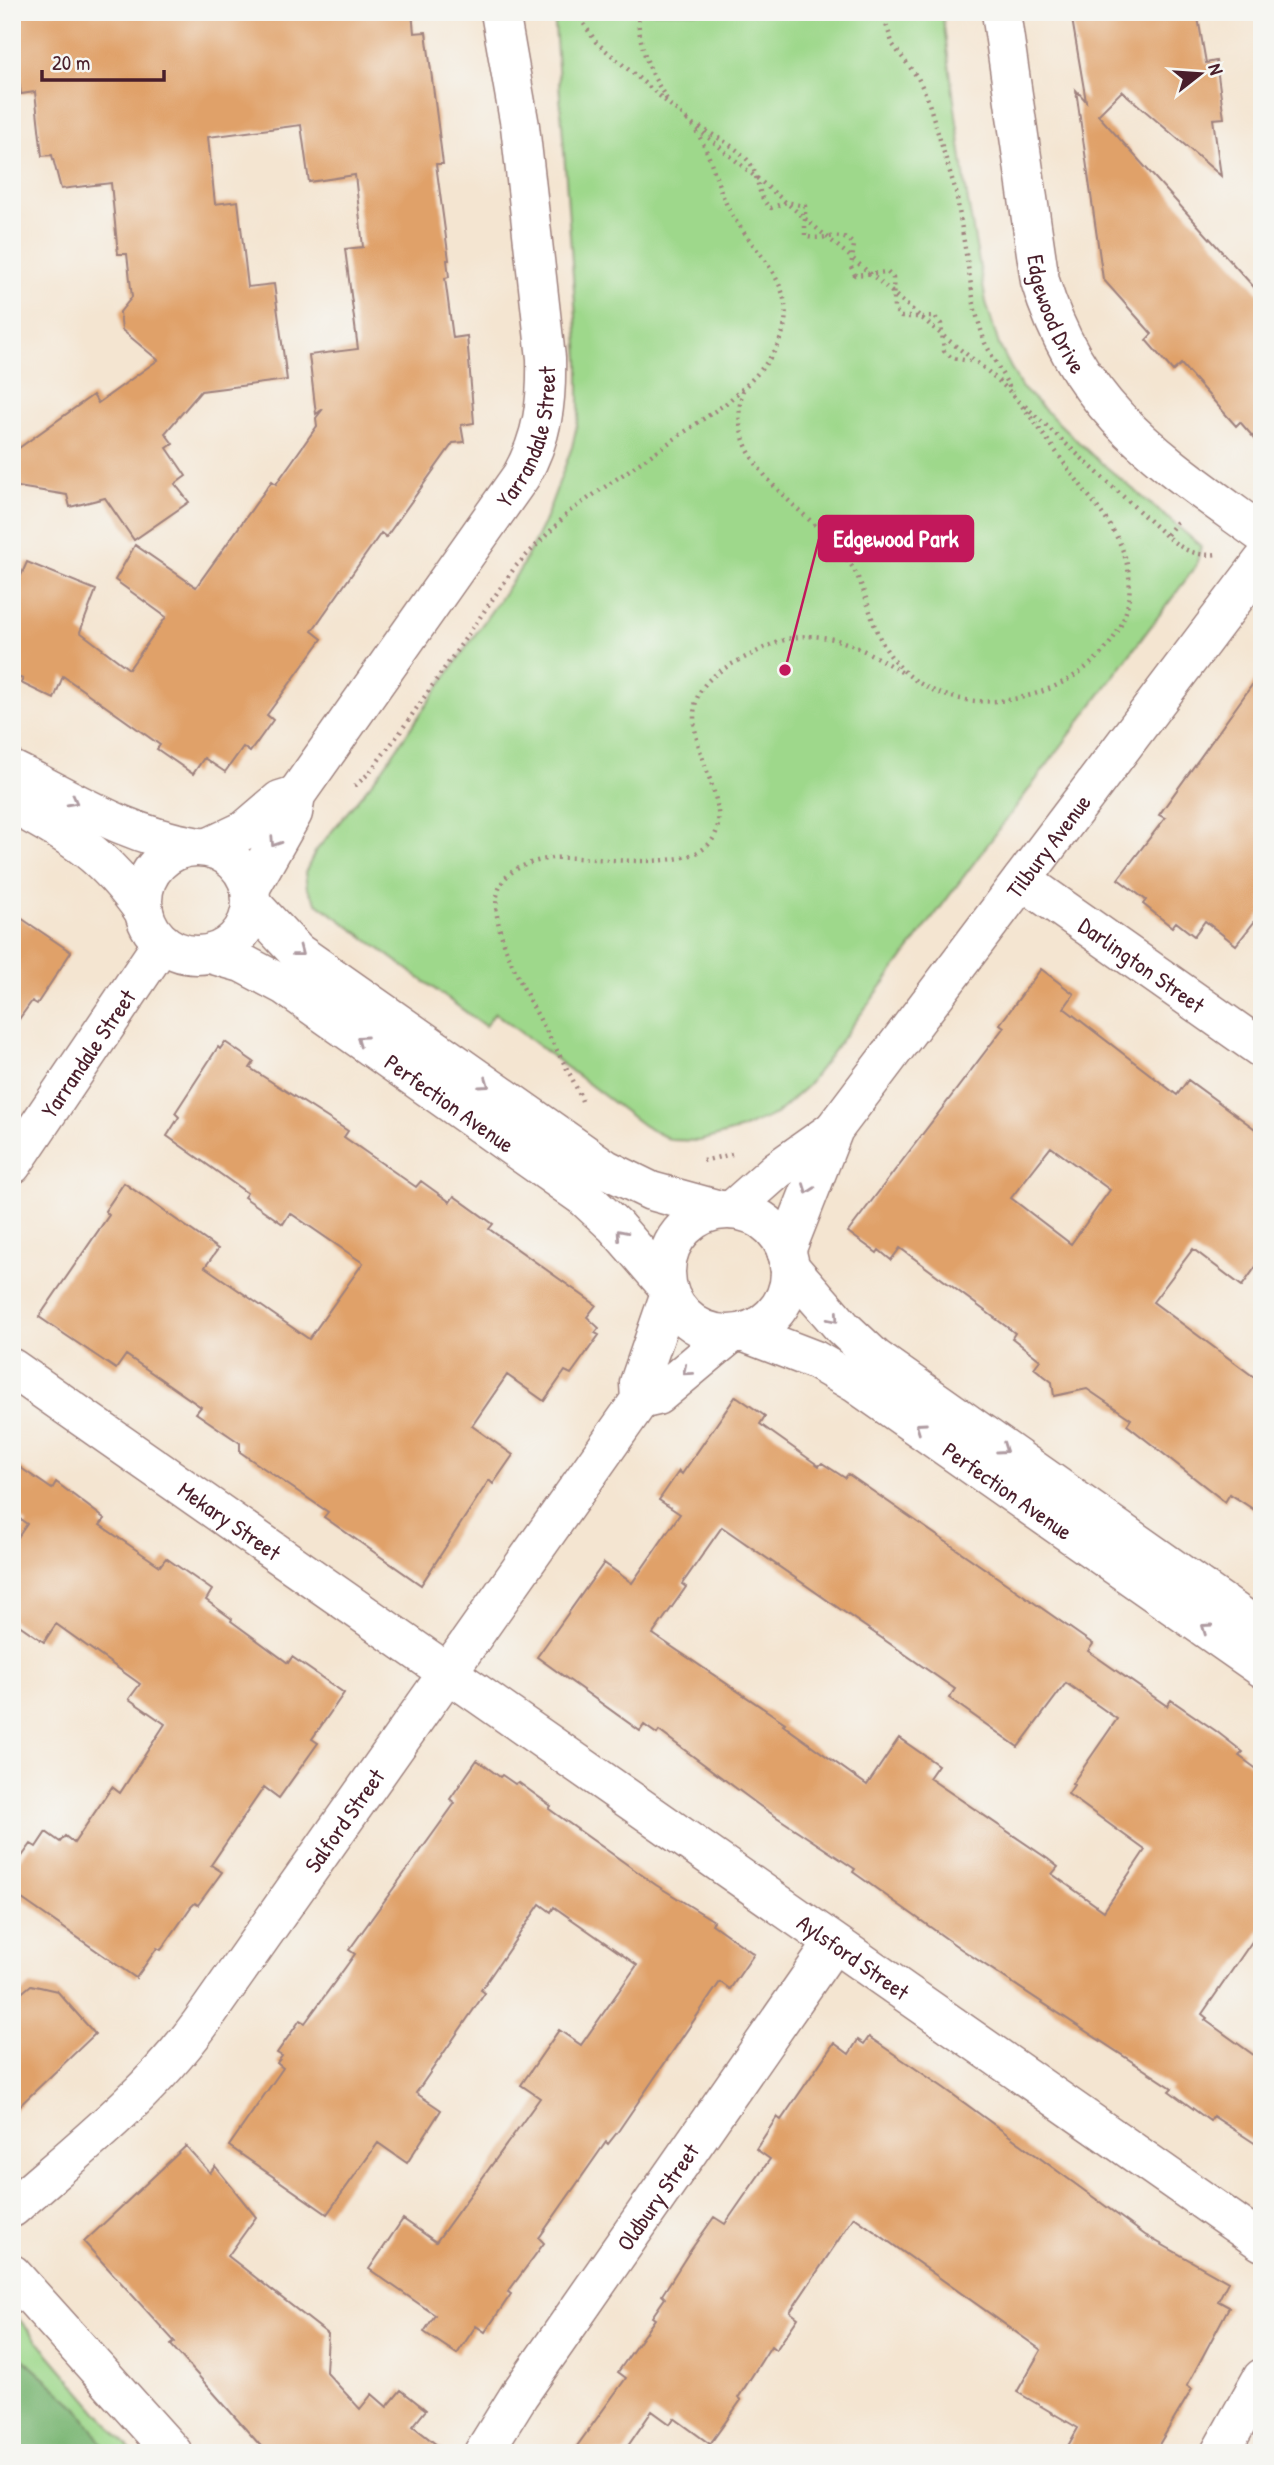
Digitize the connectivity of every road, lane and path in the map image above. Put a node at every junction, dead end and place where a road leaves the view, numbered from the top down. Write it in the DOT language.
graph roads {
  1 [pos="500,12"];
  2 [pos="576,12"];
  3 [pos="638,12"];
  4 [pos="882,12"];
  5 [pos="1001,12"];
  6 [pos="670,105"];
  7 [pos="687,120"];
  8 [pos="755,176"];
  9 [pos="786,202"];
  10 [pos="805,219"];
  11 [pos="828,238"];
  12 [pos="853,260"];
  13 [pos="870,275"];
  14 [pos="892,293"];
  15 [pos="919,315"];
  16 [pos="942,335"];
  17 [pos="972,362"];
  18 [pos="744,387"];
  19 [pos="1016,397"];
  20 [pos="1182,516"];
  21 [pos="1262,534"];
  22 [pos="1166,536"];
  23 [pos="1245,557"];
  24 [pos="907,675"];
  25 [pos="12,770"];
  26 [pos="347,792"];
  27 [pos="296,795"];
  28 [pos="12,804"];
  29 [pos="201,846"];
  30 [pos="1022,880"];
  31 [pos="251,896"];
  32 [pos="153,928"];
  33 [pos="210,954"];
  34 [pos="1262,1049"];
  35 [pos="585,1108"];
  36 [pos="834,1129"];
  37 [pos="741,1151"];
  38 [pos="691,1163"];
  39 [pos="12,1165"];
  40 [pos="726,1210"];
  41 [pos="788,1259"];
  42 [pos="667,1290"];
  43 [pos="737,1334"];
  44 [pos="12,1368"];
  45 [pos="640,1400"];
  46 [pos="1262,1631"];
  47 [pos="1262,1668"];
  48 [pos="447,1672"];
  49 [pos="833,1944"];
  50 [pos="12,2208"];
  51 [pos="1262,2242"];
  52 [pos="12,2274"];
  53 [pos="1262,2378"];
  54 [pos="173,2453"];
  55 [pos="483,2453"];
  56 [pos="1220,2453"];
  1 -- 27 [label="street, Yarrandale Street"];
  2 -- 6 [label="path"];
  3 -- 6 [label="path"];
  4 -- 19 [label="path"];
  5 -- 21 [label="street, Edgewood Drive"];
  6 -- 7 [label="path"];
  7 -- 8 [label="path"];
  7 -- 18 [label="path"];
  8 -- 9 [label="path"];
  8 -- 9 [label="path"];
  9 -- 10 [label="path"];
  9 -- 10 [label="path"];
  10 -- 11 [label="path"];
  10 -- 11 [label="path"];
  11 -- 12 [label="path"];
  11 -- 12 [label="path"];
  12 -- 13 [label="path"];
  12 -- 13 [label="path"];
  13 -- 14 [label="path"];
  13 -- 14 [label="path"];
  14 -- 15 [label="path"];
  14 -- 15 [label="path"];
  15 -- 16 [label="path"];
  15 -- 16 [label="path"];
  16 -- 17 [label="path"];
  16 -- 17 [label="path"];
  17 -- 19 [label="path"];
  18 -- 24 [label="path"];
  18 -- 26 [label="path"];
  19 -- 22 [label="path"];
  19 -- 24 [label="path"];
  20 -- 22 [label="path"];
  22 -- 23 [label="path"];
  23 -- 30 [label="street, Tilbury Avenue"];
  24 -- 35 [label="path"];
  25 -- 29 [label="street, one-way"];
  27 -- 29 [label="street, Yarrandale Street"];
  27 -- 31 [label="street, Yarrandale Street, one-way"];
  28 -- 32 [label="street"];
  29 -- 31 [label="street"];
  29 -- 32 [label="street"];
  30 -- 34 [label="street, Darlington Street"];
  30 -- 36 [label="street, Tilbury Avenue"];
  31 -- 33 [label="street"];
  31 -- 40 [label="street, Perfection Avenue, one-way"];
  32 -- 33 [label="street"];
  32 -- 39 [label="street, Yarrandale Street"];
  42 -- 33 [label="street, Perfection Avenue, one-way"];
  36 -- 40 [label="street, Tilbury Avenue"];
  36 -- 41 [label="street, Tilbury Avenue, one-way"];
  37 -- 38 [label="path"];
  40 -- 41 [label="street"];
  40 -- 42 [label="street"];
  41 -- 43 [label="street"];
  41 -- 46 [label="street, Perfection Avenue, one-way"];
  42 -- 43 [label="street"];
  42 -- 45 [label="street, Salford Street"];
  43 -- 45 [label="street, Salford Street, one-way"];
  47 -- 43 [label="street, Perfection Avenue, one-way"];
  44 -- 48 [label="street, Mekary Street"];
  45 -- 48 [label="street, Salford Street"];
  48 -- 49 [label="street, Aylsford Street"];
  48 -- 50 [label="street, Salford Street"];
  49 -- 51 [label="street, Aylsford Street"];
  49 -- 55 [label="street, Oldbury Street"];
  52 -- 54 [label="street"];
  53 -- 56 [label="street"];
}
